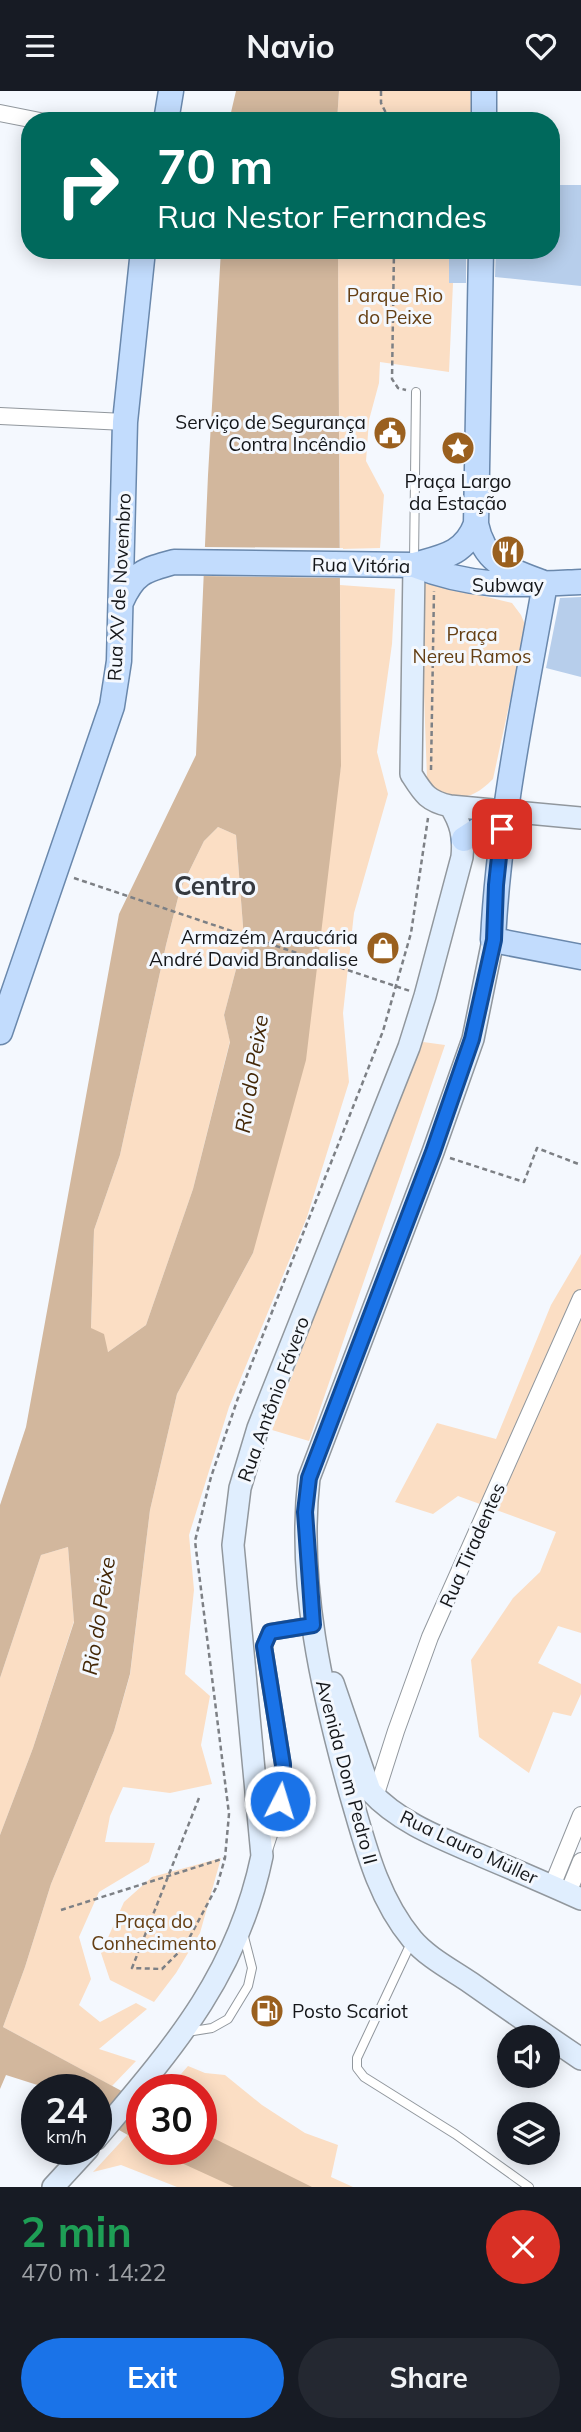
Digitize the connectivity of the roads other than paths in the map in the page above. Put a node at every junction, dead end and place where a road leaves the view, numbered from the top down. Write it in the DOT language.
graph roads {
  1 [pos="171,91"];
  2 [pos="484,91"];
  3 [pos="168,112"];
  4 [pos="484,112"];
  5 [pos="0,113"];
  6 [pos="21,117"];
  7 [pos="142,259"];
  8 [pos="481,259"];
  9 [pos="416,392"];
  10 [pos="0,417"];
  11 [pos="125,422"];
  12 [pos="124,523"];
  13 [pos="476,524"];
  14 [pos="181,562"];
  15 [pos="414,565"];
  16 [pos="581,582"];
  17 [pos="545,584"];
  18 [pos="121,603"];
  19 [pos="450,806"];
  20 [pos="504,812"];
  21 [pos="581,818"];
  22 [pos="464,839"];
  23 [pos="500,845"];
  24 [pos="494,940"];
  25 [pos="581,957"];
  26 [pos="0,1032"];
  27 [pos="581,1298"];
  28 [pos="313,1625"];
  29 [pos="375,1797"];
  30 [pos="581,1815"];
  31 [pos="262,1856"];
  32 [pos="581,1861"];
  33 [pos="567,1893"];
  34 [pos="242,1928"];
  35 [pos="413,1940"];
  36 [pos="184,2032"];
  37 [pos="581,2059"];
  38 [pos="112,2120"];
  39 [pos="74,2165"];
  40 [pos="53,2187"];
  41 [pos="529,2187"];
  1 -- 3 [label="main road"];
  2 -- 4 [label="main road"];
  5 -- 6 [label="street"];
  7 -- 11 [label="main road, Rua XV de Novembro"];
  8 -- 13 [label="main road"];
  9 -- 15 [label="lane"];
  10 -- 11 [label="street"];
  11 -- 12 [label="main road, Rua XV de Novembro"];
  12 -- 14 [label="main road, Rua Vitória"];
  12 -- 18 [label="main road, Rua XV de Novembro"];
  13 -- 15 [label="main road"];
  13 -- 17 [label="main road"];
  14 -- 15 [label="main road, Rua Vitória"];
  14 -- 18 [label="main road, Rua Vitória"];
  15 -- 17 [label="main road, Rua Vitória"];
  15 -- 19 [label="main road"];
  16 -- 17 [label="main road, Rua Vitória"];
  17 -- 20 [label="main road, Avenida Dom Pedro II"];
  18 -- 26 [label="main road, Rua XV de Novembro"];
  19 -- 20 [label="main road"];
  19 -- 22 [label="main road"];
  20 -- 21 [label="main road"];
  20 -- 23 [label="main road, Avenida Dom Pedro II"];
  22 -- 23 [label="main road"];
  22 -- 31 [label="main road, Rua Antônio Fávero"];
  23 -- 24 [label="main road, Avenida Dom Pedro II"];
  24 -- 25 [label="main road"];
  24 -- 28 [label="main road, Avenida Dom Pedro II"];
  27 -- 29 [label="street, Rua Tiradentes"];
  28 -- 29 [label="main road, Rua Lauro Müller"];
  28 -- 31 [label="street"];
  28 -- 35 [label="main road, Avenida Dom Pedro II"];
  29 -- 33 [label="main road, Rua Lauro Müller"];
  30 -- 33 [label="street"];
  31 -- 34 [label="main road, Rua Antônio Fávero"];
  32 -- 33 [label="street"];
  34 -- 36 [label="main road, Rua Antônio Fávero"];
  34 -- 36 [label="lane"];
  35 -- 37 [label="main road, Avenida Dom Pedro II"];
  35 -- 41 [label="lane"];
  36 -- 38 [label="main road, Rua Antônio Fávero"];
  39 -- 40 [label="main road"];
}
